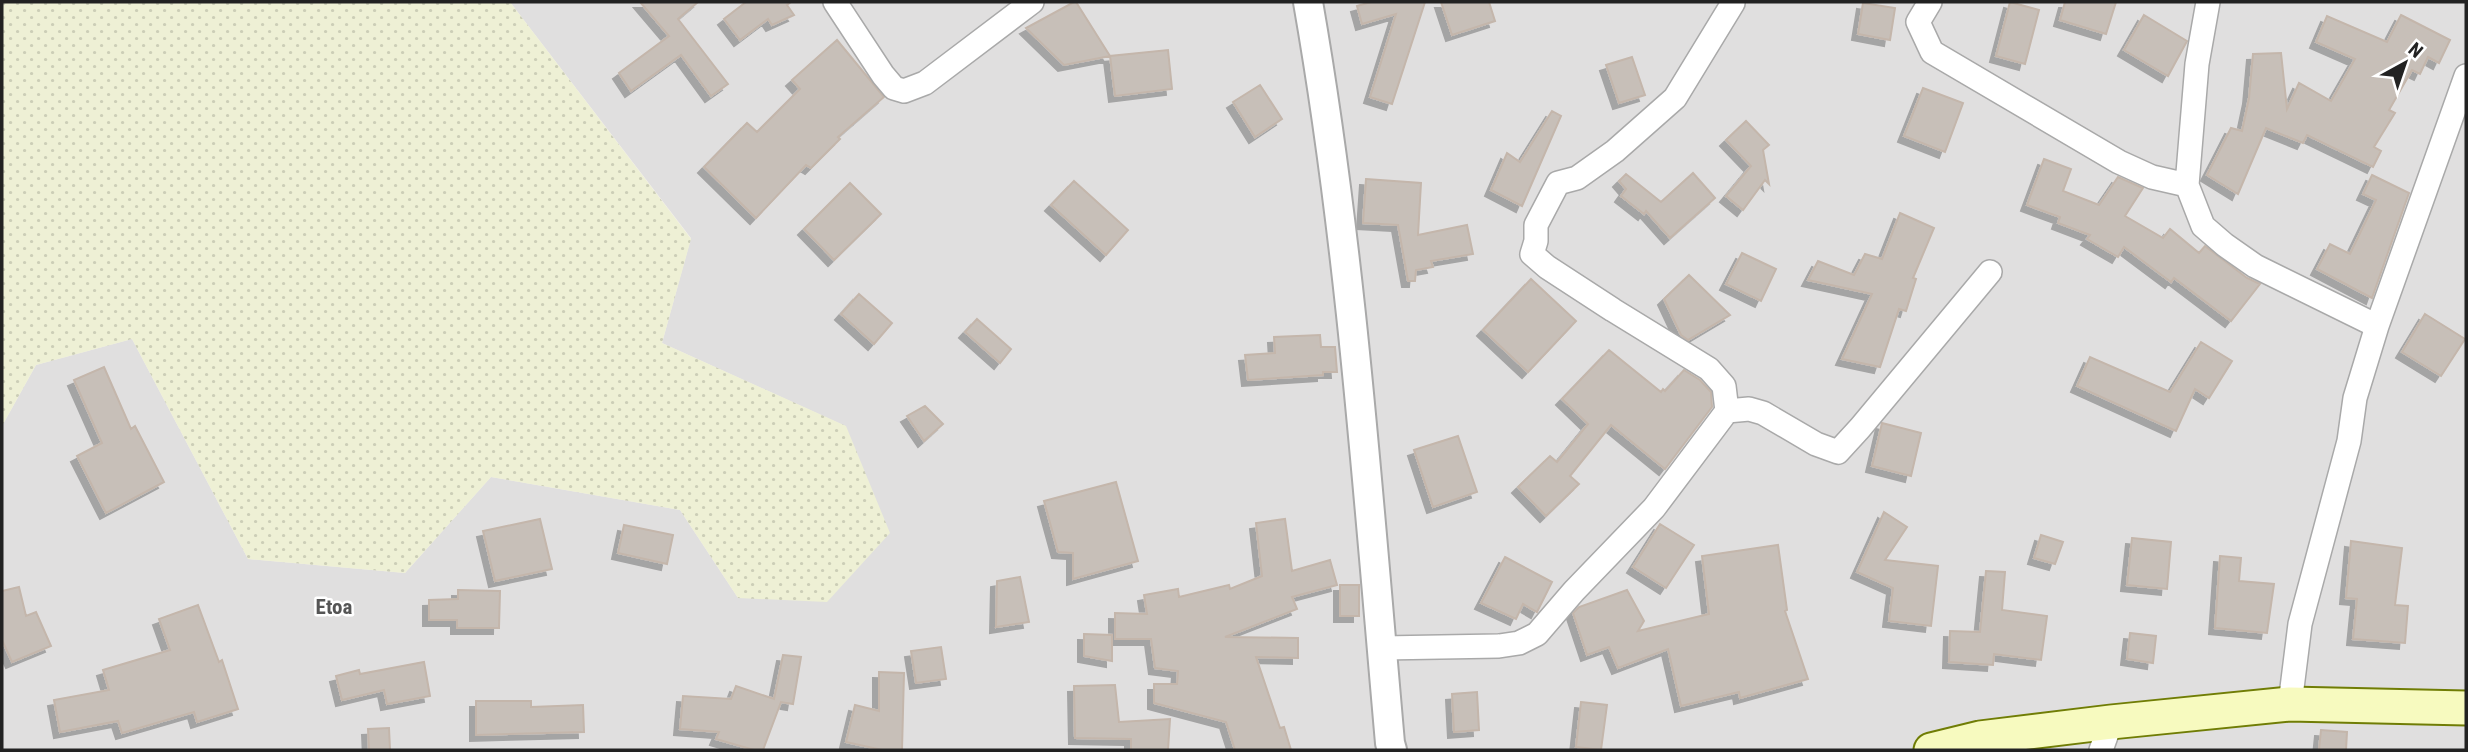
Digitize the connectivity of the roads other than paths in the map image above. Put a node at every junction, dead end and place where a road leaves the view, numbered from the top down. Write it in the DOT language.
graph roads {
  1 [pos="835,2"];
  2 [pos="1032,2"];
  3 [pos="1308,2"];
  4 [pos="1930,2"];
  5 [pos="2208,2"];
  6 [pos="1733,4"];
  7 [pos="2466,76"];
  8 [pos="2187,185"];
  9 [pos="1990,272"];
  10 [pos="2377,326"];
  11 [pos="1727,411"];
  12 [pos="1382,648"];
  13 [pos="2290,704"];
  14 [pos="2455,707"];
  15 [pos="2106,736"];
  16 [pos="1392,750"];
  17 [pos="1931,750"];
  1 -- 2 [label="street"];
  3 -- 12 [label="street"];
  4 -- 8 [label="street"];
  5 -- 8 [label="street"];
  6 -- 11 [label="street"];
  7 -- 10 [label="street"];
  8 -- 10 [label="street"];
  9 -- 11 [label="street"];
  10 -- 13 [label="street"];
  11 -- 12 [label="street"];
  12 -- 16 [label="street"];
  13 -- 14 [label="main road"];
  13 -- 15 [label="main road"];
  15 -- 17 [label="main road"];
}
